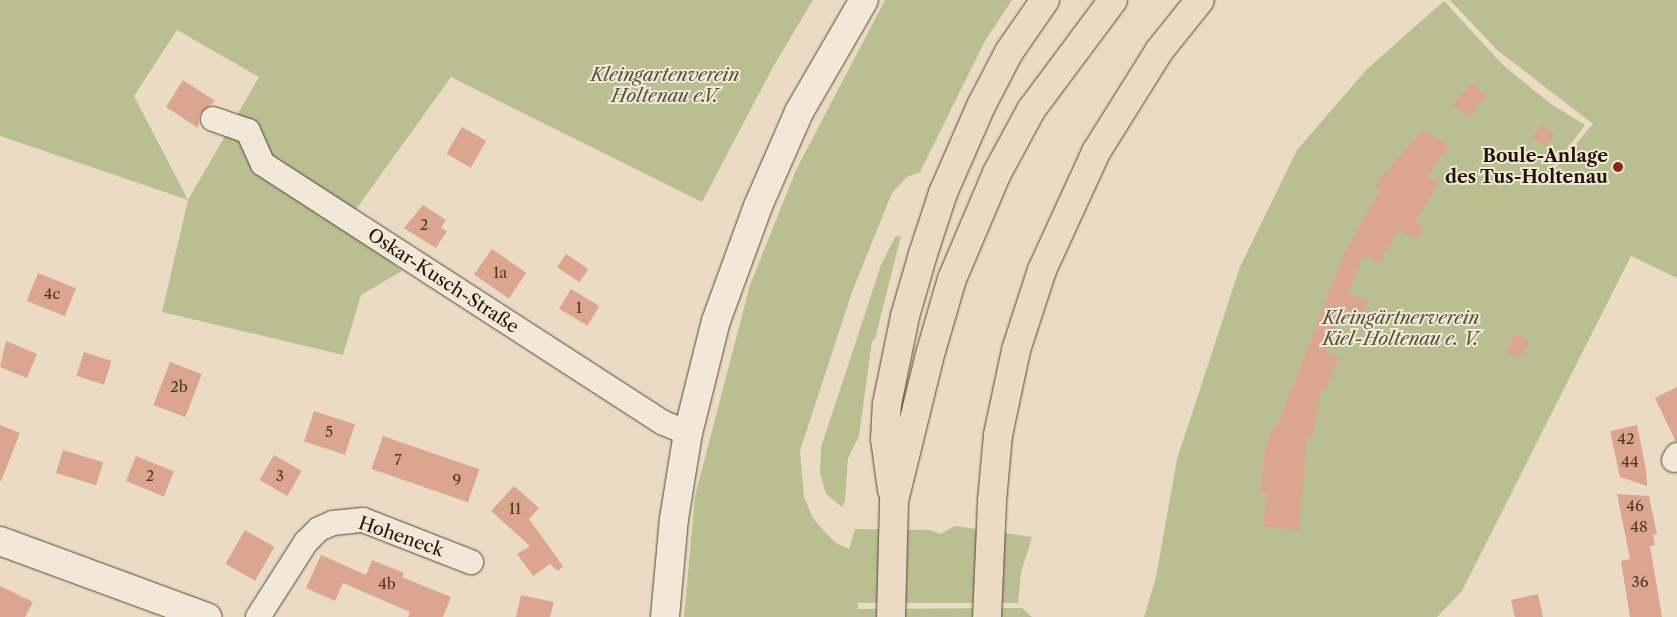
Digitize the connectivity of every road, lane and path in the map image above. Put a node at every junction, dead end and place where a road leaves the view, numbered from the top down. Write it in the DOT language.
graph roads {
  1 [pos="864,0"];
  2 [pos="1045,0"];
  3 [pos="1113,0"];
  4 [pos="1200,0"];
  5 [pos="213,119"];
  6 [pos="688,433"];
  7 [pos="894,502"];
  8 [pos="0,542"];
  9 [pos="471,562"];
  10 [pos="207,617"];
  11 [pos="258,617"];
  12 [pos="665,617"];
  13 [pos="890,617"];
  14 [pos="987,617"];
  1 -- 6 [label="street"];
  2 -- 7 [label="highway"];
  3 -- 7 [label="highway"];
  4 -- 14 [label="highway"];
  5 -- 6 [label="street, Oskar-Kusch-Straße"];
  6 -- 12 [label="street"];
  7 -- 13 [label="highway"];
  8 -- 10 [label="street"];
  9 -- 11 [label="street, Hoheneck"];
}
